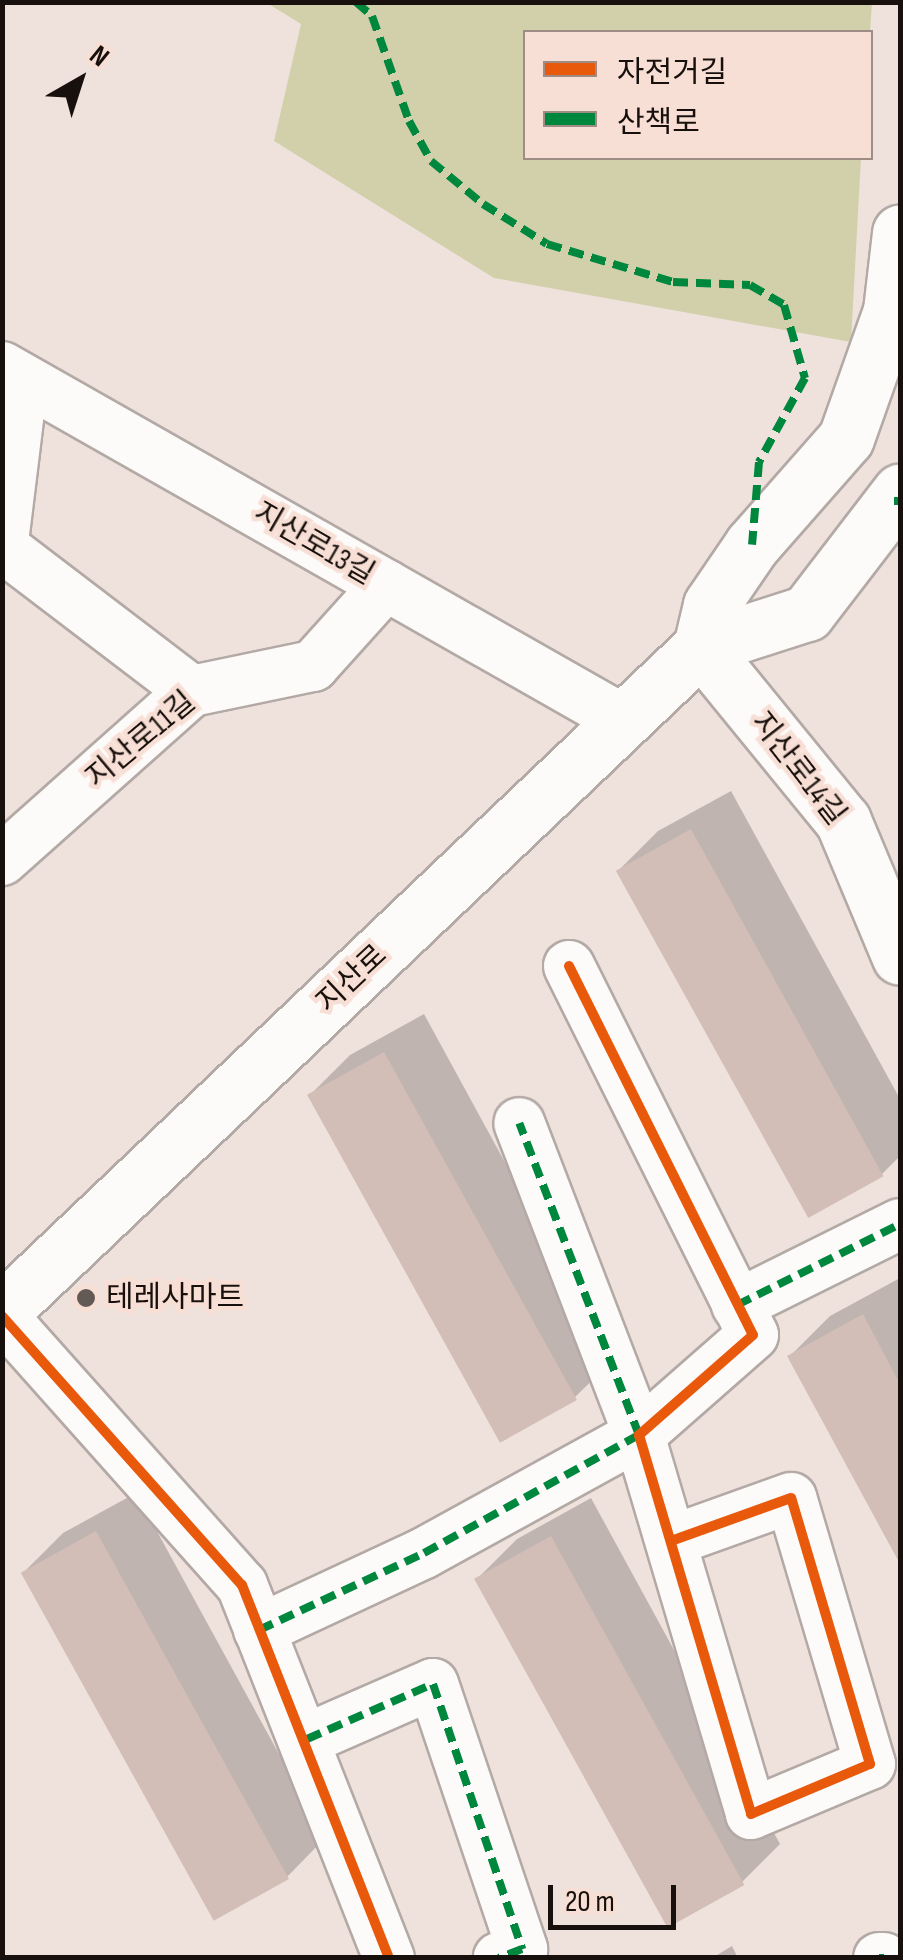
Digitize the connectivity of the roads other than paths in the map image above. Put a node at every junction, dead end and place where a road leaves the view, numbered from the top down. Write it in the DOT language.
graph roads {
  1 [pos="900,233"];
  2 [pos="13,373"];
  3 [pos="900,492"];
  4 [pos="3,549"];
  5 [pos="386,585"];
  6 [pos="701,647"];
  7 [pos="192,692"];
  8 [pos="625,720"];
  9 [pos="2,860"];
  10 [pos="900,957"];
  11 [pos="569,966"];
  12 [pos="519,1123"];
  13 [pos="900,1224"];
  14 [pos="738,1305"];
  15 [pos="2,1314"];
  16 [pos="639,1435"];
  17 [pos="671,1541"];
  18 [pos="258,1630"];
  19 [pos="307,1739"];
  20 [pos="389,1958"];
  21 [pos="499,1958"];
  1 -- 6 [label="main road, 지산로"];
  2 -- 4 [label="street"];
  2 -- 5 [label="street, 지산로13길"];
  3 -- 6 [label="main road, 지산로"];
  4 -- 7 [label="street"];
  5 -- 7 [label="street, 지산로11길"];
  5 -- 8 [label="street, 지산로13길"];
  6 -- 8 [label="main road, 지산로"];
  6 -- 10 [label="main road, 지산로14길"];
  7 -- 9 [label="street, 지산로11길"];
  8 -- 15 [label="main road, 지산로"];
  11 -- 14 [label="street"];
  12 -- 16 [label="street"];
  13 -- 14 [label="street"];
  14 -- 16 [label="street"];
  15 -- 18 [label="street"];
  16 -- 17 [label="street"];
  16 -- 18 [label="street"];
  17 -- 17 [label="street"];
  18 -- 19 [label="street"];
  19 -- 20 [label="street"];
  19 -- 21 [label="street"];
}
